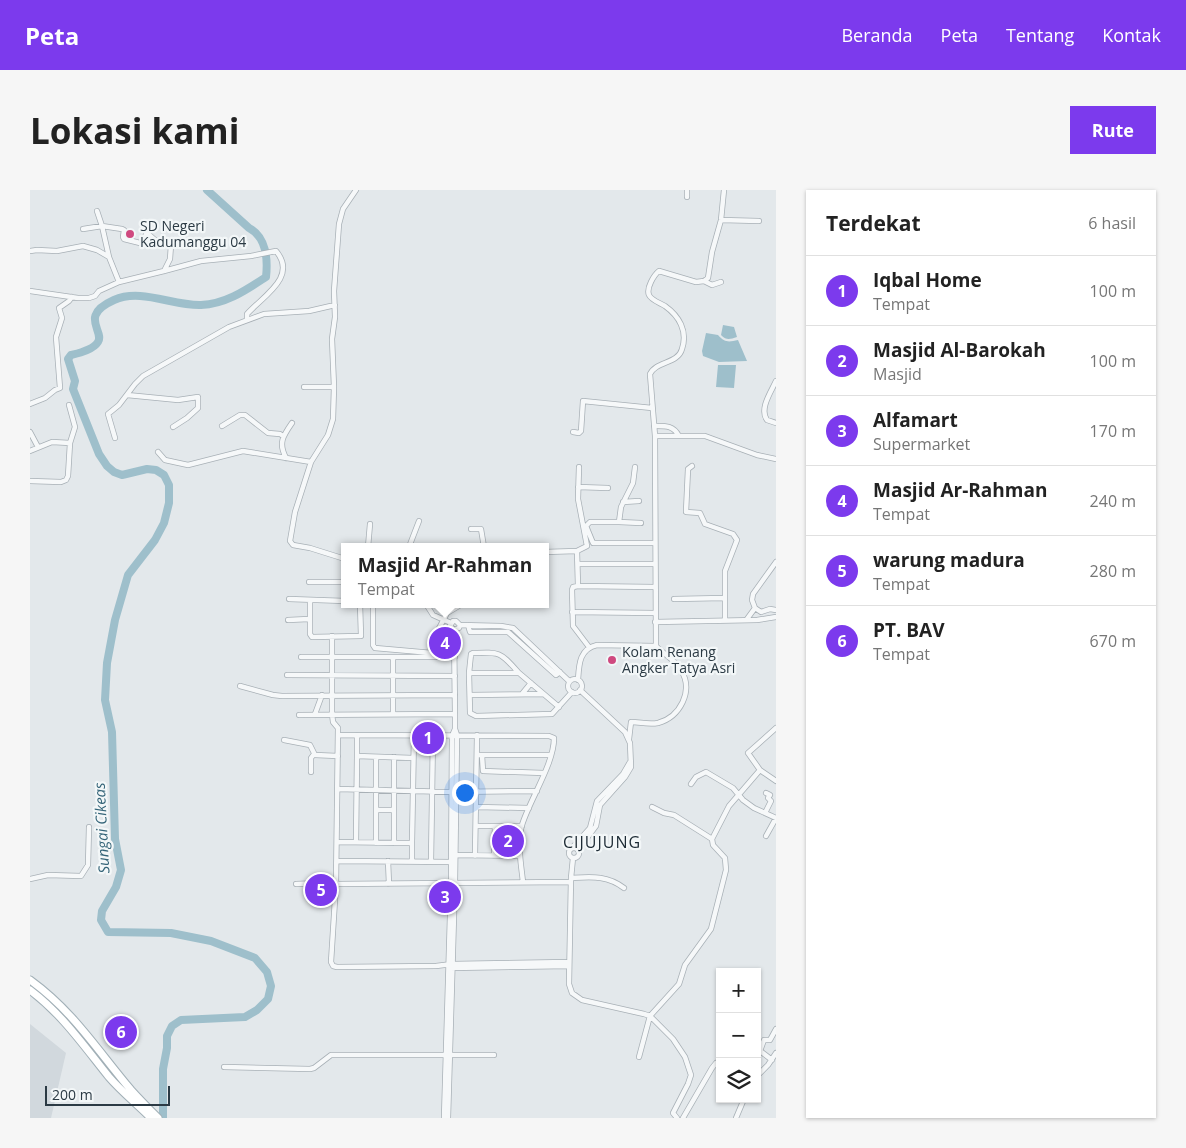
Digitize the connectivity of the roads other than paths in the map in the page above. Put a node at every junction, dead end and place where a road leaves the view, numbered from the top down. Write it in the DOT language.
graph roads {
  1 [pos="356,190"];
  2 [pos="687,190"];
  3 [pos="724,190"];
  4 [pos="687,197"];
  5 [pos="97,211"];
  6 [pos="721,220"];
  7 [pos="759,221"];
  8 [pos="102,226"];
  9 [pos="83,229"];
  10 [pos="30,251"];
  11 [pos="109,257"];
  12 [pos="164,272"];
  13 [pos="704,281"];
  14 [pos="119,282"];
  15 [pos="721,282"];
  16 [pos="30,291"];
  17 [pos="72,297"];
  18 [pos="334,305"];
  19 [pos="247,320"];
  20 [pos="776,381"];
  21 [pos="304,387"];
  22 [pos="334,387"];
  23 [pos="127,395"];
  24 [pos="30,404"];
  25 [pos="69,405"];
  26 [pos="652,408"];
  27 [pos="292,423"];
  28 [pos="776,423"];
  29 [pos="222,426"];
  30 [pos="654,426"];
  31 [pos="173,427"];
  32 [pos="30,432"];
  33 [pos="573,432"];
  34 [pos="283,436"];
  35 [pos="656,436"];
  36 [pos="679,436"];
  37 [pos="115,438"];
  38 [pos="70,443"];
  39 [pos="38,447"];
  40 [pos="30,451"];
  41 [pos="158,452"];
  42 [pos="286,458"];
  43 [pos="776,460"];
  44 [pos="311,462"];
  45 [pos="692,466"];
  46 [pos="579,467"];
  47 [pos="635,467"];
  48 [pos="30,481"];
  49 [pos="578,487"];
  50 [pos="608,488"];
  51 [pos="639,501"];
  52 [pos="623,502"];
  53 [pos="419,521"];
  54 [pos="618,522"];
  55 [pos="642,523"];
  56 [pos="370,524"];
  57 [pos="470,529"];
  58 [pos="656,542"];
  59 [pos="368,543"];
  60 [pos="411,543"];
  61 [pos="483,543"];
  62 [pos="577,551"];
  63 [pos="549,552"];
  64 [pos="341,558"];
  65 [pos="776,562"];
  66 [pos="578,564"];
  67 [pos="655,564"];
  68 [pos="309,582"];
  69 [pos="341,582"];
  70 [pos="578,586"];
  71 [pos="655,587"];
  72 [pos="674,598"];
  73 [pos="724,598"];
  74 [pos="289,599"];
  75 [pos="310,600"];
  76 [pos="341,601"];
  77 [pos="360,608"];
  78 [pos="373,608"];
  79 [pos="429,608"];
  80 [pos="458,608"];
  81 [pos="755,608"];
  82 [pos="776,610"];
  83 [pos="572,612"];
  84 [pos="655,613"];
  85 [pos="776,617"];
  86 [pos="309,619"];
  87 [pos="444,619"];
  88 [pos="747,619"];
  89 [pos="288,620"];
  90 [pos="725,620"];
  91 [pos="655,622"];
  92 [pos="451,623"];
  93 [pos="460,625"];
  94 [pos="468,625"];
  95 [pos="500,626"];
  96 [pos="454,630"];
  97 [pos="500,632"];
  98 [pos="332,636"];
  99 [pos="528,641"];
  100 [pos="524,646"];
  101 [pos="656,646"];
  102 [pos="589,647"];
  103 [pos="432,653"];
  104 [pos="455,654"];
  105 [pos="543,656"];
  106 [pos="301,657"];
  107 [pos="332,657"];
  108 [pos="393,657"];
  109 [pos="539,660"];
  110 [pos="560,672"];
  111 [pos="469,673"];
  112 [pos="519,673"];
  113 [pos="287,675"];
  114 [pos="332,676"];
  115 [pos="393,676"];
  116 [pos="455,676"];
  117 [pos="578,680"];
  118 [pos="569,681"];
  119 [pos="531,684"];
  120 [pos="240,686"];
  121 [pos="580,690"];
  122 [pos="572,692"];
  123 [pos="393,694"];
  124 [pos="522,694"];
  125 [pos="543,694"];
  126 [pos="322,695"];
  127 [pos="332,695"];
  128 [pos="455,695"];
  129 [pos="470,695"];
  130 [pos="559,707"];
  131 [pos="315,714"];
  132 [pos="332,714"];
  133 [pos="393,714"];
  134 [pos="455,714"];
  135 [pos="299,715"];
  136 [pos="776,728"];
  137 [pos="338,735"];
  138 [pos="357,735"];
  139 [pos="414,735"];
  140 [pos="433,735"];
  141 [pos="455,735"];
  142 [pos="477,735"];
  143 [pos="284,740"];
  144 [pos="629,740"];
  145 [pos="314,754"];
  146 [pos="480,755"];
  147 [pos="551,755"];
  148 [pos="338,756"];
  149 [pos="357,756"];
  150 [pos="376,757"];
  151 [pos="394,757"];
  152 [pos="413,758"];
  153 [pos="630,761"];
  154 [pos="760,770"];
  155 [pos="311,772"];
  156 [pos="544,774"];
  157 [pos="776,781"];
  158 [pos="691,784"];
  159 [pos="338,789"];
  160 [pos="356,790"];
  161 [pos="376,790"];
  162 [pos="394,790"];
  163 [pos="412,791"];
  164 [pos="431,791"];
  165 [pos="477,791"];
  166 [pos="536,791"];
  167 [pos="454,792"];
  168 [pos="766,793"];
  169 [pos="739,794"];
  170 [pos="476,807"];
  171 [pos="652,807"];
  172 [pos="529,808"];
  173 [pos="376,810"];
  174 [pos="394,810"];
  175 [pos="765,813"];
  176 [pos="776,818"];
  177 [pos="89,826"];
  178 [pos="476,826"];
  179 [pos="495,826"];
  180 [pos="522,826"];
  181 [pos="766,836"];
  182 [pos="712,839"];
  183 [pos="337,842"];
  184 [pos="356,842"];
  185 [pos="376,842"];
  186 [pos="394,843"];
  187 [pos="412,843"];
  188 [pos="572,848"];
  189 [pos="578,850"];
  190 [pos="453,855"];
  191 [pos="475,856"];
  192 [pos="494,856"];
  193 [pos="520,856"];
  194 [pos="574,858"];
  195 [pos="337,861"];
  196 [pos="388,861"];
  197 [pos="430,861"];
  198 [pos="412,862"];
  199 [pos="453,862"];
  200 [pos="30,879"];
  201 [pos="571,880"];
  202 [pos="453,882"];
  203 [pos="523,882"];
  204 [pos="296,884"];
  205 [pos="336,884"];
  206 [pos="389,884"];
  207 [pos="624,888"];
  208 [pos="569,964"];
  209 [pos="450,966"];
  210 [pos="30,980"];
  211 [pos="30,990"];
  212 [pos="650,1016"];
  213 [pos="776,1029"];
  214 [pos="761,1046"];
  215 [pos="761,1052"];
  216 [pos="776,1053"];
  217 [pos="448,1054"];
  218 [pos="494,1054"];
  219 [pos="638,1057"];
  220 [pos="772,1060"];
  221 [pos="716,1063"];
  222 [pos="224,1067"];
  223 [pos="761,1072"];
  224 [pos="134,1097"];
  225 [pos="742,1103"];
  226 [pos="674,1116"];
  227 [pos="151,1118"];
  228 [pos="158,1118"];
  229 [pos="444,1118"];
  230 [pos="448,1118"];
  231 [pos="683,1118"];
  232 [pos="736,1118"];
  1 -- 18 [label="street"];
  2 -- 4 [label="street"];
  3 -- 6 [label="street"];
  5 -- 8 [label="street"];
  6 -- 7 [label="street"];
  6 -- 13 [label="street"];
  8 -- 9 [label="street"];
  8 -- 11 [label="street"];
  8 -- 12 [label="street"];
  10 -- 11 [label="street"];
  11 -- 14 [label="street"];
  12 -- 14 [label="street"];
  12 -- 19 [label="street"];
  13 -- 15 [label="street"];
  13 -- 26 [label="street"];
  14 -- 17 [label="street"];
  16 -- 17 [label="street"];
  17 -- 24 [label="street"];
  18 -- 19 [label="street"];
  18 -- 22 [label="street"];
  19 -- 23 [label="street"];
  20 -- 28 [label="street"];
  21 -- 22 [label="street"];
  22 -- 44 [label="street"];
  23 -- 31 [label="street"];
  23 -- 37 [label="street"];
  25 -- 38 [label="street"];
  26 -- 30 [label="street"];
  26 -- 33 [label="street"];
  27 -- 34 [label="street"];
  29 -- 34 [label="street"];
  30 -- 35 [label="street"];
  30 -- 36 [label="street"];
  32 -- 39 [label="street"];
  34 -- 42 [label="street"];
  35 -- 36 [label="street"];
  35 -- 58 [label="street"];
  36 -- 43 [label="street"];
  38 -- 39 [label="street"];
  38 -- 48 [label="street"];
  39 -- 40 [label="street"];
  41 -- 42 [label="street"];
  42 -- 44 [label="street"];
  44 -- 64 [label="street"];
  45 -- 73 [label="street"];
  46 -- 49 [label="street"];
  47 -- 52 [label="street"];
  49 -- 50 [label="street"];
  49 -- 62 [label="street"];
  51 -- 52 [label="street"];
  52 -- 54 [label="street"];
  53 -- 60 [label="street"];
  54 -- 55 [label="street"];
  54 -- 58 [label="street"];
  56 -- 59 [label="street"];
  57 -- 61 [label="street"];
  58 -- 67 [label="street"];
  62 -- 63 [label="street"];
  62 -- 66 [label="street"];
  65 -- 81 [label="street"];
  66 -- 67 [label="street"];
  66 -- 70 [label="street"];
  67 -- 71 [label="street"];
  68 -- 69 [label="street"];
  70 -- 71 [label="street"];
  70 -- 83 [label="street"];
  71 -- 84 [label="street"];
  72 -- 73 [label="street"];
  73 -- 90 [label="street"];
  74 -- 75 [label="street"];
  75 -- 76 [label="street"];
  75 -- 86 [label="street"];
  77 -- 98 [label="street"];
  78 -- 103 [label="street"];
  79 -- 87 [label="street"];
  80 -- 87 [label="street"];
  81 -- 82 [label="street"];
  81 -- 88 [label="street"];
  83 -- 84 [label="street"];
  83 -- 102 [label="street"];
  84 -- 91 [label="street"];
  85 -- 88 [label="street"];
  86 -- 89 [label="street"];
  86 -- 98 [label="street"];
  87 -- 92 [label="street"];
  87 -- 103 [label="street"];
  88 -- 90 [label="street"];
  90 -- 91 [label="street"];
  91 -- 101 [label="street"];
  92 -- 93 [label="street"];
  92 -- 96 [label="street"];
  93 -- 94 [label="street"];
  93 -- 96 [label="street"];
  94 -- 95 [label="street"];
  94 -- 97 [label="street"];
  95 -- 97 [label="street"];
  95 -- 99 [label="street"];
  96 -- 104 [label="street"];
  97 -- 100 [label="street"];
  98 -- 107 [label="street"];
  99 -- 100 [label="street"];
  99 -- 105 [label="street"];
  100 -- 109 [label="street"];
  101 -- 102 [label="street"];
  101 -- 144 [label="street"];
  102 -- 117 [label="street"];
  103 -- 104 [label="street"];
  104 -- 108 [label="street"];
  104 -- 116 [label="street"];
  105 -- 109 [label="street"];
  105 -- 110 [label="street"];
  106 -- 107 [label="street"];
  107 -- 108 [label="street"];
  107 -- 114 [label="street"];
  108 -- 115 [label="street"];
  109 -- 110 [label="street"];
  110 -- 118 [label="street"];
  111 -- 112 [label="street"];
  111 -- 112 [label="street"];
  111 -- 129 [label="street"];
  112 -- 119 [label="street"];
  113 -- 114 [label="street"];
  114 -- 115 [label="street"];
  114 -- 127 [label="street"];
  115 -- 116 [label="street"];
  115 -- 123 [label="street"];
  116 -- 128 [label="street"];
  117 -- 118 [label="street"];
  117 -- 121 [label="street"];
  118 -- 122 [label="street"];
  119 -- 124 [label="street"];
  119 -- 125 [label="street"];
  120 -- 126 [label="street"];
  121 -- 122 [label="street"];
  121 -- 144 [label="street"];
  122 -- 130 [label="street"];
  123 -- 127 [label="street"];
  123 -- 128 [label="street"];
  123 -- 133 [label="street"];
  124 -- 125 [label="street"];
  124 -- 129 [label="street"];
  125 -- 130 [label="street"];
  126 -- 127 [label="street"];
  126 -- 131 [label="street"];
  127 -- 132 [label="street"];
  128 -- 134 [label="street"];
  129 -- 130 [label="street"];
  131 -- 132 [label="street"];
  131 -- 135 [label="street"];
  132 -- 133 [label="street"];
  132 -- 137 [label="street"];
  133 -- 134 [label="street"];
  134 -- 141 [label="street"];
  136 -- 154 [label="street"];
  137 -- 138 [label="street"];
  137 -- 148 [label="street"];
  138 -- 139 [label="street"];
  138 -- 149 [label="street"];
  139 -- 140 [label="street"];
  139 -- 152 [label="street"];
  140 -- 141 [label="street"];
  140 -- 164 [label="street"];
  141 -- 142 [label="street"];
  141 -- 167 [label="street"];
  142 -- 146 [label="street"];
  142 -- 147 [label="street"];
  143 -- 145 [label="street"];
  144 -- 153 [label="street"];
  145 -- 148 [label="street"];
  145 -- 155 [label="street"];
  146 -- 147 [label="street"];
  146 -- 156 [label="street"];
  146 -- 165 [label="street"];
  147 -- 156 [label="street"];
  148 -- 159 [label="street"];
  149 -- 150 [label="street"];
  149 -- 160 [label="street"];
  150 -- 151 [label="street"];
  150 -- 161 [label="street"];
  151 -- 152 [label="street"];
  151 -- 162 [label="street"];
  152 -- 163 [label="street"];
  153 -- 188 [label="street"];
  153 -- 189 [label="street"];
  154 -- 157 [label="street"];
  154 -- 169 [label="street"];
  156 -- 166 [label="street"];
  158 -- 169 [label="street"];
  159 -- 160 [label="street"];
  159 -- 183 [label="street"];
  160 -- 161 [label="street"];
  160 -- 184 [label="street"];
  161 -- 162 [label="street"];
  161 -- 173 [label="street"];
  162 -- 163 [label="street"];
  162 -- 174 [label="street"];
  163 -- 164 [label="street"];
  163 -- 187 [label="street"];
  164 -- 167 [label="street"];
  164 -- 197 [label="street"];
  165 -- 166 [label="street"];
  165 -- 167 [label="street"];
  165 -- 170 [label="street"];
  166 -- 172 [label="street"];
  167 -- 190 [label="street"];
  168 -- 175 [label="street"];
  169 -- 175 [label="street"];
  169 -- 182 [label="street"];
  170 -- 172 [label="street"];
  170 -- 178 [label="street"];
  171 -- 182 [label="street"];
  172 -- 180 [label="street"];
  173 -- 174 [label="street"];
  173 -- 185 [label="street"];
  174 -- 186 [label="street"];
  175 -- 176 [label="street"];
  176 -- 181 [label="street"];
  177 -- 200 [label="street"];
  178 -- 179 [label="street"];
  178 -- 191 [label="street"];
  179 -- 180 [label="street"];
  179 -- 192 [label="street"];
  180 -- 193 [label="street"];
  182 -- 212 [label="street"];
  183 -- 184 [label="street"];
  183 -- 195 [label="street"];
  184 -- 185 [label="street"];
  185 -- 186 [label="street"];
  186 -- 187 [label="street"];
  187 -- 198 [label="street"];
  188 -- 189 [label="street"];
  188 -- 194 [label="street"];
  189 -- 194 [label="street"];
  190 -- 191 [label="street"];
  190 -- 199 [label="street"];
  191 -- 192 [label="street"];
  192 -- 193 [label="street"];
  193 -- 203 [label="street"];
  194 -- 201 [label="street"];
  195 -- 196 [label="street"];
  195 -- 205 [label="street"];
  196 -- 198 [label="street"];
  196 -- 206 [label="street"];
  197 -- 198 [label="street"];
  197 -- 199 [label="street"];
  199 -- 202 [label="street"];
  201 -- 203 [label="street"];
  201 -- 207 [label="street"];
  201 -- 208 [label="street"];
  202 -- 203 [label="street"];
  202 -- 206 [label="street"];
  202 -- 209 [label="street"];
  204 -- 205 [label="street"];
  205 -- 206 [label="street"];
  205 -- 209 [label="street"];
  208 -- 209 [label="street"];
  208 -- 212 [label="street"];
  209 -- 217 [label="street"];
  210 -- 224 [label="main road"];
  211 -- 224 [label="main road"];
  212 -- 219 [label="street"];
  212 -- 226 [label="street"];
  213 -- 214 [label="street"];
  215 -- 220 [label="street"];
  216 -- 220 [label="street"];
  217 -- 218 [label="street"];
  217 -- 222 [label="street"];
  217 -- 229 [label="street"];
  217 -- 230 [label="street"];
  220 -- 223 [label="street"];
  221 -- 231 [label="street"];
  224 -- 227 [label="main road"];
  224 -- 228 [label="main road"];
  225 -- 232 [label="street"];
}
